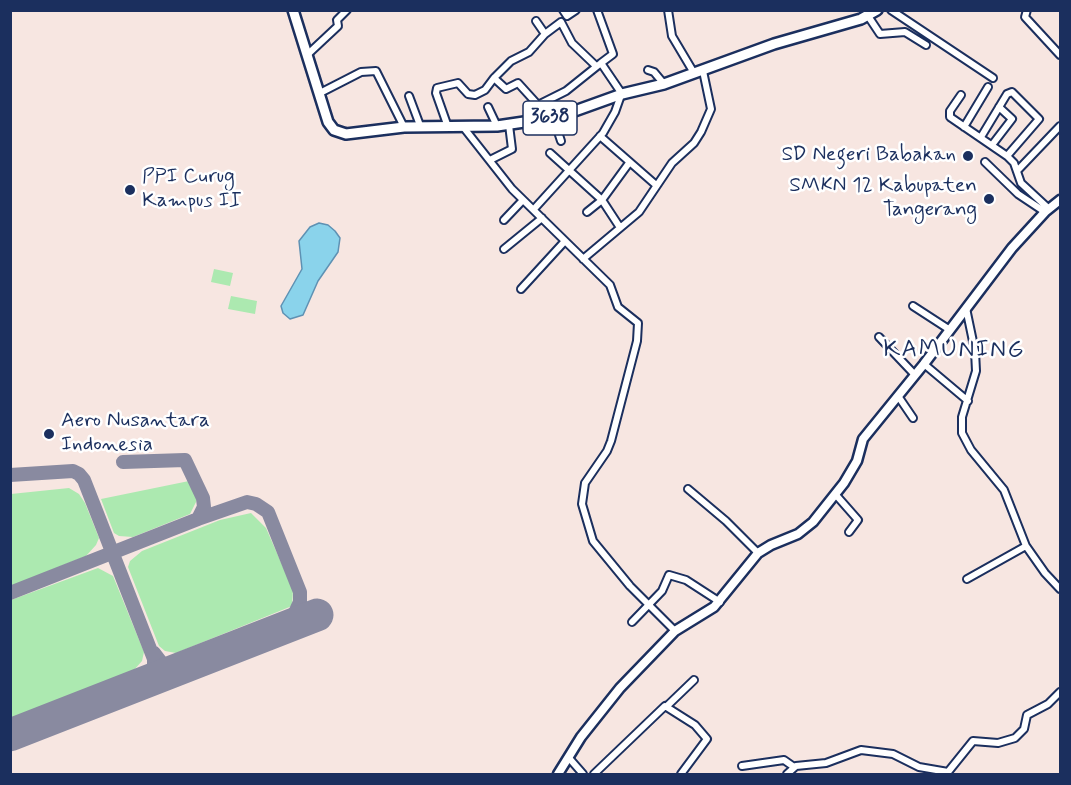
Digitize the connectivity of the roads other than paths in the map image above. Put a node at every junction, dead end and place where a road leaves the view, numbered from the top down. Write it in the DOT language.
graph roads {
  1 [pos="293,10"];
  2 [pos="347,10"];
  3 [pos="563,10"];
  4 [pos="576,10"];
  5 [pos="597,10"];
  6 [pos="668,10"];
  7 [pos="877,10"];
  8 [pos="891,10"];
  9 [pos="1027,10"];
  10 [pos="868,16"];
  11 [pos="536,21"];
  12 [pos="545,34"];
  13 [pos="926,45"];
  14 [pos="307,55"];
  15 [pos="1060,55"];
  16 [pos="599,65"];
  17 [pos="648,70"];
  18 [pos="698,72"];
  19 [pos="494,78"];
  20 [pos="993,78"];
  21 [pos="664,84"];
  22 [pos="988,87"];
  23 [pos="320,93"];
  24 [pos="621,94"];
  25 [pos="961,95"];
  26 [pos="409,96"];
  27 [pos="538,105"];
  28 [pos="488,107"];
  29 [pos="999,107"];
  30 [pos="558,117"];
  31 [pos="542,119"];
  32 [pos="509,125"];
  33 [pos="497,126"];
  34 [pos="1060,126"];
  35 [pos="404,127"];
  36 [pos="448,127"];
  37 [pos="964,127"];
  38 [pos="421,128"];
  39 [pos="464,128"];
  40 [pos="600,136"];
  41 [pos="981,137"];
  42 [pos="561,141"];
  43 [pos="992,145"];
  44 [pos="550,153"];
  45 [pos="1007,156"];
  46 [pos="490,160"];
  47 [pos="985,162"];
  48 [pos="629,163"];
  49 [pos="569,169"];
  50 [pos="1017,171"];
  51 [pos="656,185"];
  52 [pos="523,200"];
  53 [pos="602,200"];
  54 [pos="1060,200"];
  55 [pos="534,209"];
  56 [pos="1047,210"];
  57 [pos="587,212"];
  58 [pos="542,218"];
  59 [pos="504,220"];
  60 [pos="619,226"];
  61 [pos="565,241"];
  62 [pos="504,249"];
  63 [pos="583,259"];
  64 [pos="521,289"];
  65 [pos="913,306"];
  66 [pos="966,308"];
  67 [pos="950,330"];
  68 [pos="879,337"];
  69 [pos="924,364"];
  70 [pos="915,375"];
  71 [pos="898,396"];
  72 [pos="968,400"];
  73 [pos="913,418"];
  74 [pos="688,489"];
  75 [pos="836,495"];
  76 [pos="849,532"];
  77 [pos="1026,546"];
  78 [pos="758,553"];
  79 [pos="1060,576"];
  80 [pos="967,579"];
  81 [pos="1053,582"];
  82 [pos="1060,589"];
  83 [pos="720,602"];
  84 [pos="648,606"];
  85 [pos="632,622"];
  86 [pos="675,630"];
  87 [pos="694,680"];
  88 [pos="1060,692"];
  89 [pos="667,706"];
  90 [pos="569,758"];
  91 [pos="742,766"];
  92 [pos="794,767"];
  93 [pos="558,774"];
  94 [pos="583,774"];
  95 [pos="594,774"];
  96 [pos="681,774"];
  97 [pos="787,774"];
  1 -- 14 [label="main road, 3638"];
  2 -- 14 [label="street"];
  3 -- 4 [label="street"];
  5 -- 16 [label="street"];
  6 -- 18 [label="street"];
  7 -- 10 [label="main road, 3638"];
  8 -- 20 [label="street"];
  9 -- 15 [label="street"];
  10 -- 13 [label="street"];
  10 -- 18 [label="main road, 3638"];
  11 -- 12 [label="street"];
  12 -- 16 [label="street"];
  12 -- 19 [label="street"];
  14 -- 23 [label="main road, 3638"];
  16 -- 24 [label="street"];
  16 -- 27 [label="street"];
  17 -- 21 [label="street"];
  18 -- 21 [label="main road, 3638"];
  18 -- 51 [label="street"];
  19 -- 27 [label="street"];
  19 -- 36 [label="street"];
  21 -- 24 [label="main road, 3638"];
  22 -- 37 [label="street"];
  23 -- 35 [label="main road, 3638"];
  23 -- 35 [label="street"];
  24 -- 30 [label="main road, 3638"];
  24 -- 40 [label="street"];
  25 -- 37 [label="street"];
  26 -- 38 [label="street"];
  27 -- 31 [label="street"];
  28 -- 33 [label="street"];
  29 -- 41 [label="street"];
  29 -- 43 [label="street"];
  29 -- 45 [label="street"];
  30 -- 31 [label="main road, 3638"];
  30 -- 42 [label="street"];
  31 -- 32 [label="main road, 3638"];
  32 -- 33 [label="main road, 3638"];
  32 -- 46 [label="street"];
  33 -- 39 [label="main road, 3638"];
  34 -- 50 [label="street"];
  35 -- 38 [label="main road, 3638"];
  36 -- 38 [label="main road, 3638"];
  36 -- 39 [label="main road, 3638"];
  37 -- 41 [label="street"];
  39 -- 46 [label="street"];
  40 -- 48 [label="street"];
  40 -- 49 [label="street"];
  41 -- 43 [label="street"];
  43 -- 45 [label="street"];
  44 -- 49 [label="street"];
  45 -- 50 [label="street"];
  46 -- 52 [label="street"];
  47 -- 56 [label="street"];
  48 -- 51 [label="street"];
  48 -- 53 [label="street"];
  49 -- 53 [label="street"];
  49 -- 55 [label="street"];
  50 -- 56 [label="street"];
  51 -- 60 [label="street"];
  52 -- 55 [label="street"];
  52 -- 59 [label="street"];
  53 -- 57 [label="street"];
  53 -- 60 [label="street"];
  54 -- 56 [label="street"];
  55 -- 58 [label="street"];
  56 -- 66 [label="street"];
  58 -- 61 [label="street"];
  58 -- 62 [label="street"];
  60 -- 63 [label="street"];
  61 -- 63 [label="street"];
  61 -- 64 [label="street"];
  63 -- 84 [label="street"];
  65 -- 67 [label="street"];
  66 -- 67 [label="street"];
  66 -- 72 [label="street"];
  67 -- 69 [label="street"];
  68 -- 70 [label="street"];
  69 -- 70 [label="street"];
  69 -- 72 [label="street"];
  70 -- 71 [label="street"];
  71 -- 73 [label="street"];
  71 -- 75 [label="street"];
  72 -- 77 [label="street"];
  74 -- 78 [label="street"];
  75 -- 76 [label="street"];
  75 -- 78 [label="street"];
  77 -- 80 [label="street"];
  77 -- 81 [label="street"];
  78 -- 83 [label="street"];
  79 -- 81 [label="street"];
  81 -- 82 [label="street"];
  83 -- 84 [label="street"];
  83 -- 86 [label="street"];
  84 -- 85 [label="street"];
  84 -- 86 [label="street"];
  86 -- 90 [label="street"];
  87 -- 89 [label="street"];
  88 -- 92 [label="street"];
  89 -- 95 [label="street"];
  89 -- 96 [label="street"];
  90 -- 93 [label="street"];
  90 -- 94 [label="street"];
  91 -- 92 [label="street"];
  92 -- 97 [label="street"];
}
